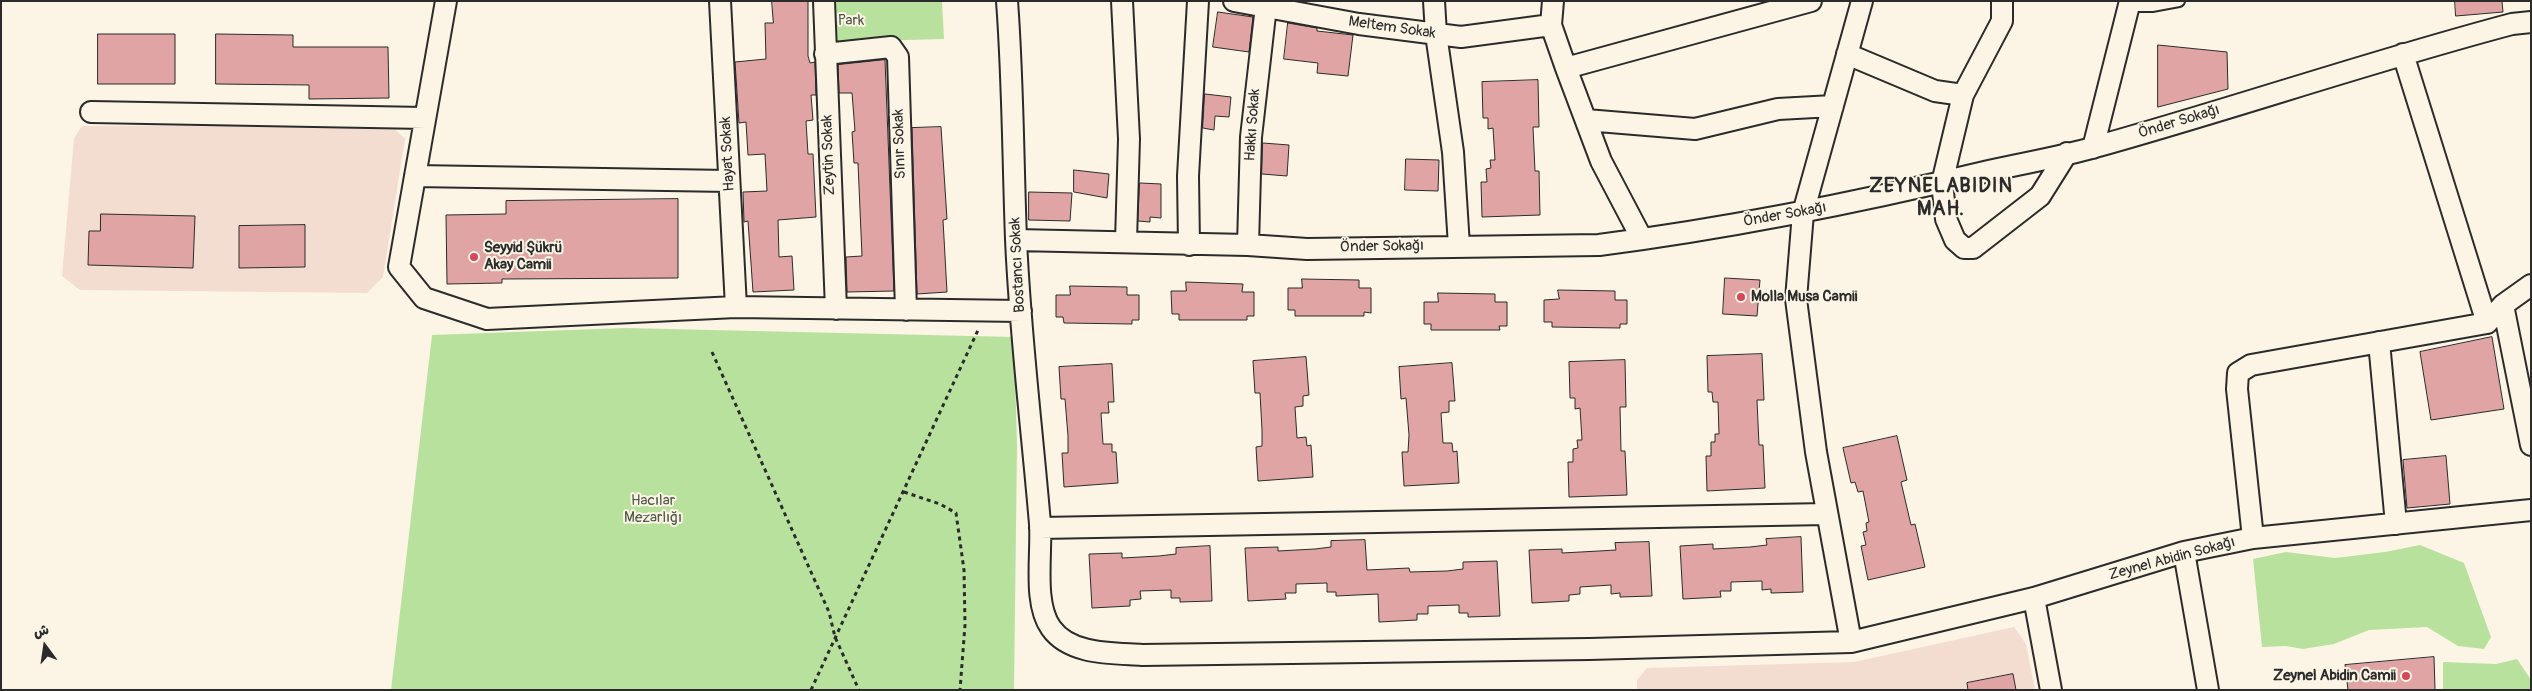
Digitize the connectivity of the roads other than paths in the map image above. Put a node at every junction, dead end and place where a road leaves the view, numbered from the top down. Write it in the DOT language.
graph roads {
  1 [pos="446,1"];
  2 [pos="720,1"];
  3 [pos="824,1"];
  4 [pos="1007,1"];
  5 [pos="1122,1"];
  6 [pos="1198,1"];
  7 [pos="1234,1"];
  8 [pos="1434,1"];
  9 [pos="1553,1"];
  10 [pos="1810,1"];
  11 [pos="1862,1"];
  12 [pos="2002,1"];
  13 [pos="2179,1"];
  14 [pos="2129,4"];
  15 [pos="1266,6"];
  16 [pos="2531,22"];
  17 [pos="1551,25"];
  18 [pos="1436,34"];
  19 [pos="825,54"];
  20 [pos="1847,54"];
  21 [pos="2403,54"];
  22 [pos="1566,68"];
  23 [pos="1963,95"];
  24 [pos="1833,106"];
  25 [pos="91,112"];
  26 [pos="425,118"];
  27 [pos="1586,120"];
  28 [pos="2093,148"];
  29 [pos="2067,153"];
  30 [pos="415,176"];
  31 [pos="729,181"];
  32 [pos="1942,183"];
  33 [pos="1803,213"];
  34 [pos="1016,240"];
  35 [pos="1642,240"];
  36 [pos="1126,241"];
  37 [pos="1189,245"];
  38 [pos="1248,245"];
  39 [pos="1459,246"];
  40 [pos="2531,285"];
  41 [pos="2502,305"];
  42 [pos="736,307"];
  43 [pos="836,309"];
  44 [pos="906,310"];
  45 [pos="1021,311"];
  46 [pos="2487,323"];
  47 [pos="2379,342"];
  48 [pos="2531,445"];
  49 [pos="2531,510"];
  50 [pos="1827,514"];
  51 [pos="2396,524"];
  52 [pos="1040,528"];
  53 [pos="2252,538"];
  54 [pos="2184,552"];
  55 [pos="2034,598"];
  56 [pos="1851,642"];
  57 [pos="2051,690"];
  58 [pos="2208,690"];
  1 -- 26 [label="street"];
  2 -- 31 [label="street, Hayat Sokak"];
  3 -- 19 [label="street, Zeytin Sokak"];
  4 -- 34 [label="street, Bostancı Sokak"];
  5 -- 36 [label="street"];
  6 -- 37 [label="street"];
  7 -- 15 [label="street, Meltem Sokak"];
  8 -- 18 [label="street"];
  9 -- 17 [label="street"];
  10 -- 22 [label="street"];
  11 -- 20 [label="street"];
  12 -- 23 [label="street"];
  13 -- 14 [label="lane"];
  14 -- 28 [label="street"];
  15 -- 18 [label="street, Meltem Sokak"];
  15 -- 38 [label="street, Hakkı Sokak"];
  16 -- 21 [label="street, Önder Sokağı"];
  17 -- 18 [label="street, Meltem Sokak"];
  17 -- 22 [label="street"];
  18 -- 39 [label="street"];
  19 -- 43 [label="street, Zeytin Sokak"];
  19 -- 44 [label="street, Sınır Sokak"];
  20 -- 23 [label="street"];
  20 -- 24 [label="street"];
  21 -- 28 [label="street, Önder Sokağı"];
  21 -- 46 [label="street"];
  22 -- 27 [label="street"];
  23 -- 32 [label="street"];
  24 -- 27 [label="street"];
  24 -- 33 [label="street"];
  25 -- 26 [label="street"];
  26 -- 30 [label="street"];
  27 -- 35 [label="street"];
  28 -- 29 [label="street, Önder Sokağı"];
  29 -- 32 [label="street, Önder Sokağı"];
  29 -- 32 [label="street"];
  30 -- 31 [label="street"];
  30 -- 42 [label="street"];
  31 -- 42 [label="street, Hayat Sokak"];
  32 -- 33 [label="street, Önder Sokağı"];
  33 -- 35 [label="street, Önder Sokağı"];
  33 -- 50 [label="street"];
  34 -- 36 [label="street, Önder Sokağı"];
  34 -- 45 [label="street, Bostancı Sokak"];
  35 -- 39 [label="street, Önder Sokağı"];
  36 -- 37 [label="street, Önder Sokağı"];
  37 -- 38 [label="street, Önder Sokağı"];
  38 -- 39 [label="street, Önder Sokağı"];
  40 -- 41 [label="street"];
  41 -- 46 [label="street"];
  41 -- 48 [label="street"];
  42 -- 43 [label="street"];
  43 -- 44 [label="street"];
  44 -- 45 [label="street"];
  45 -- 52 [label="street, Bostancı Sokak"];
  46 -- 47 [label="street"];
  47 -- 51 [label="street"];
  47 -- 53 [label="street"];
  49 -- 51 [label="street, Zeynel Abidin Sokağı"];
  50 -- 52 [label="street"];
  50 -- 56 [label="street"];
  51 -- 53 [label="street, Zeynel Abidin Sokağı"];
  52 -- 56 [label="street, Bostancı Sokak"];
  53 -- 54 [label="street, Zeynel Abidin Sokağı"];
  54 -- 55 [label="street, Zeynel Abidin Sokağı"];
  54 -- 58 [label="street"];
  55 -- 56 [label="street, Zeynel Abidin Sokağı"];
  55 -- 57 [label="street"];
}
